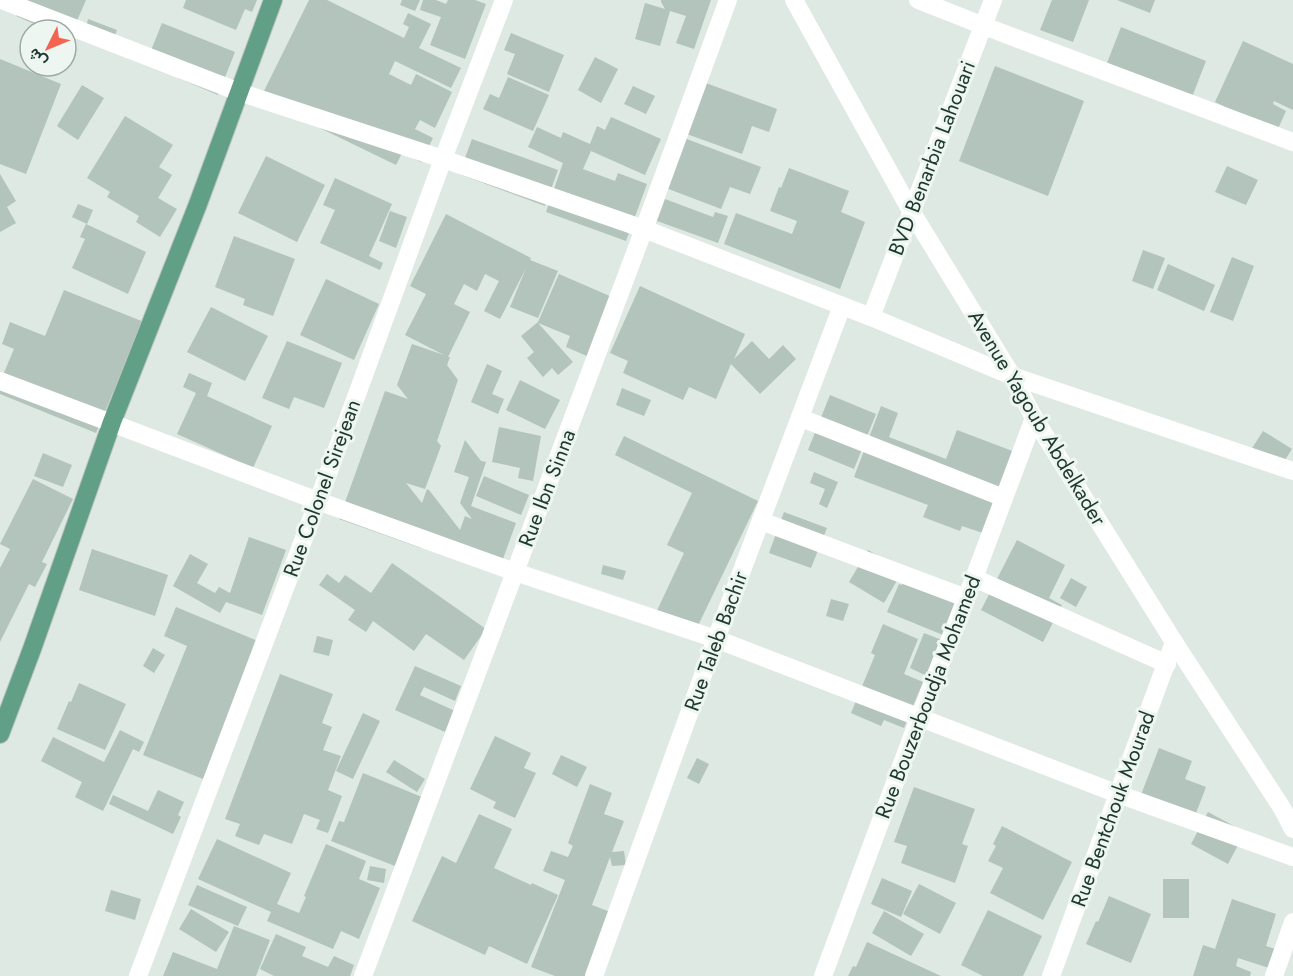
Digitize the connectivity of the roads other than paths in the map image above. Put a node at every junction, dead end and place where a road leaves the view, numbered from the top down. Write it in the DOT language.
graph roads {
  1 [pos="2,0"];
  2 [pos="273,0"];
  3 [pos="504,0"];
  4 [pos="728,0"];
  5 [pos="794,0"];
  6 [pos="918,0"];
  7 [pos="993,0"];
  8 [pos="984,26"];
  9 [pos="238,92"];
  10 [pos="1293,142"];
  11 [pos="443,159"];
  12 [pos="911,211"];
  13 [pos="644,230"];
  14 [pos="842,306"];
  15 [pos="871,317"];
  16 [pos="1011,376"];
  17 [pos="0,381"];
  18 [pos="801,418"];
  19 [pos="1034,418"];
  20 [pos="112,422"];
  21 [pos="1293,471"];
  22 [pos="1004,498"];
  23 [pos="318,501"];
  24 [pos="760,521"];
  25 [pos="515,572"];
  26 [pos="974,578"];
  27 [pos="966,598"];
  28 [pos="716,639"];
  29 [pos="1174,642"];
  30 [pos="1167,664"];
  31 [pos="919,718"];
  32 [pos="0,734"];
  33 [pos="1119,794"];
  34 [pos="1287,805"];
  35 [pos="1293,828"];
  36 [pos="1293,857"];
  37 [pos="1293,922"];
  38 [pos="138,976"];
  39 [pos="363,976"];
  40 [pos="594,976"];
  41 [pos="823,976"];
  42 [pos="1052,976"];
  43 [pos="1274,976"];
  1 -- 9 [label="street"];
  2 -- 9 [label="main road"];
  3 -- 11 [label="street, Rue Colonel Sirejean"];
  4 -- 13 [label="street, Rue Ibn Sinna"];
  5 -- 12 [label="street, Avenue Yagoub Abdelkader"];
  6 -- 8 [label="street"];
  7 -- 8 [label="street, BVD Benarbia Lahouari"];
  8 -- 10 [label="street"];
  8 -- 12 [label="street, BVD Benarbia Lahouari"];
  9 -- 11 [label="street"];
  9 -- 20 [label="main road"];
  11 -- 13 [label="street"];
  11 -- 23 [label="street, Rue Colonel Sirejean"];
  12 -- 15 [label="street, BVD Benarbia Lahouari"];
  12 -- 16 [label="street, Avenue Yagoub Abdelkader"];
  13 -- 14 [label="street"];
  13 -- 25 [label="street, Rue Ibn Sinna"];
  14 -- 15 [label="street"];
  14 -- 18 [label="street, Rue Taleb Bachir"];
  15 -- 16 [label="street"];
  16 -- 19 [label="street, Avenue Yagoub Abdelkader"];
  16 -- 21 [label="street"];
  17 -- 20 [label="street"];
  18 -- 22 [label="street"];
  18 -- 24 [label="street, Rue Taleb Bachir"];
  19 -- 22 [label="street, Rue Bouzerboudja Mohamed"];
  19 -- 29 [label="street, Avenue Yagoub Abdelkader"];
  20 -- 23 [label="street"];
  20 -- 32 [label="main road"];
  22 -- 26 [label="street, Rue Bouzerboudja Mohamed"];
  23 -- 25 [label="street"];
  23 -- 38 [label="street, Rue Colonel Sirejean"];
  24 -- 27 [label="street"];
  24 -- 28 [label="street, Rue Taleb Bachir"];
  25 -- 28 [label="street"];
  25 -- 39 [label="street, Rue Ibn Sinna"];
  26 -- 27 [label="street, Rue Bouzerboudja Mohamed"];
  26 -- 30 [label="street"];
  27 -- 31 [label="street, Rue Bouzerboudja Mohamed"];
  28 -- 31 [label="street"];
  28 -- 40 [label="street, Rue Taleb Bachir"];
  29 -- 30 [label="street, Rue Bentchouk Mourad"];
  29 -- 34 [label="street, Avenue Yagoub Abdelkader"];
  30 -- 33 [label="street, Rue Bentchouk Mourad"];
  31 -- 33 [label="street"];
  31 -- 41 [label="street, Rue Bouzerboudja Mohamed"];
  33 -- 36 [label="street"];
  33 -- 42 [label="street, Rue Bentchouk Mourad"];
  34 -- 35 [label="street, Avenue Yagoub Abdelkader"];
  37 -- 43 [label="street"];
}
